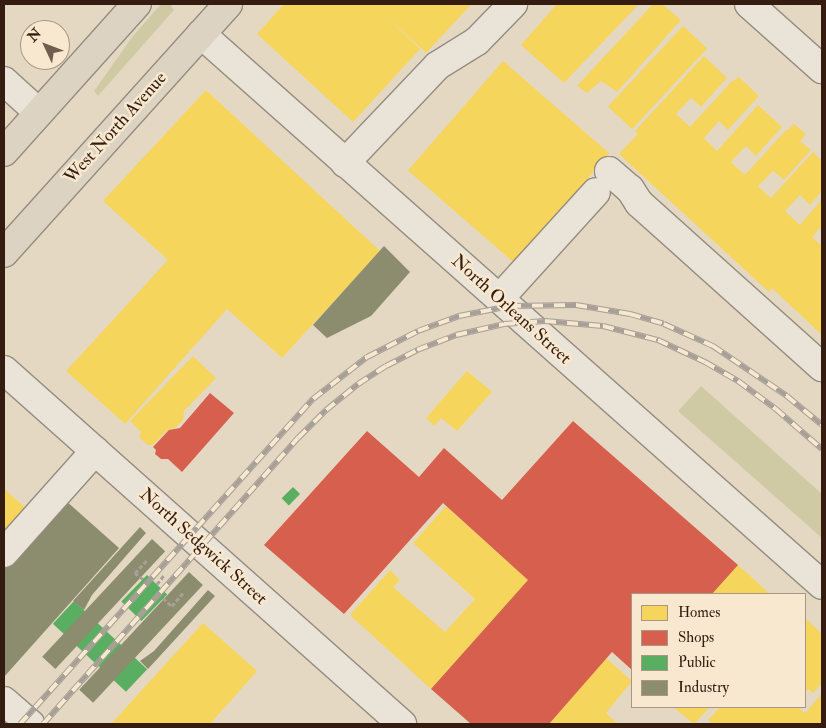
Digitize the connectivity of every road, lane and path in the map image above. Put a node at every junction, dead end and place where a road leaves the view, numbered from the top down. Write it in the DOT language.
graph roads {
  1 [pos="137,4"];
  2 [pos="228,4"];
  3 [pos="513,4"];
  4 [pos="749,4"];
  5 [pos="201,34"];
  6 [pos="822,69"];
  7 [pos="4,81"];
  8 [pos="39,113"];
  9 [pos="4,152"];
  10 [pos="346,163"];
  11 [pos="4,252"];
  12 [pos="499,298"];
  13 [pos="822,367"];
  14 [pos="4,370"];
  15 [pos="95,451"];
  16 [pos="4,554"];
  17 [pos="147,560"];
  18 [pos="164,576"];
  19 [pos="142,579"];
  20 [pos="157,584"];
  21 [pos="822,585"];
  22 [pos="184,593"];
  23 [pos="163,598"];
  24 [pos="4,701"];
  25 [pos="30,724"];
  26 [pos="402,724"];
  1 -- 8 [label="main road"];
  2 -- 5 [label="main road, West North Avenue"];
  3 -- 10 [label="street"];
  4 -- 6 [label="street"];
  5 -- 10 [label="street, North Orleans Street"];
  5 -- 11 [label="main road, West North Avenue"];
  7 -- 8 [label="street"];
  8 -- 9 [label="main road"];
  10 -- 12 [label="street, North Orleans Street"];
  12 -- 13 [label="street"];
  12 -- 21 [label="street, North Orleans Street"];
  14 -- 15 [label="street, North Sedgwick Street"];
  15 -- 16 [label="street"];
  15 -- 26 [label="street, North Sedgwick Street"];
  17 -- 19 [label="path"];
  18 -- 20 [label="path"];
  22 -- 23 [label="path"];
  24 -- 25 [label="street"];
}
